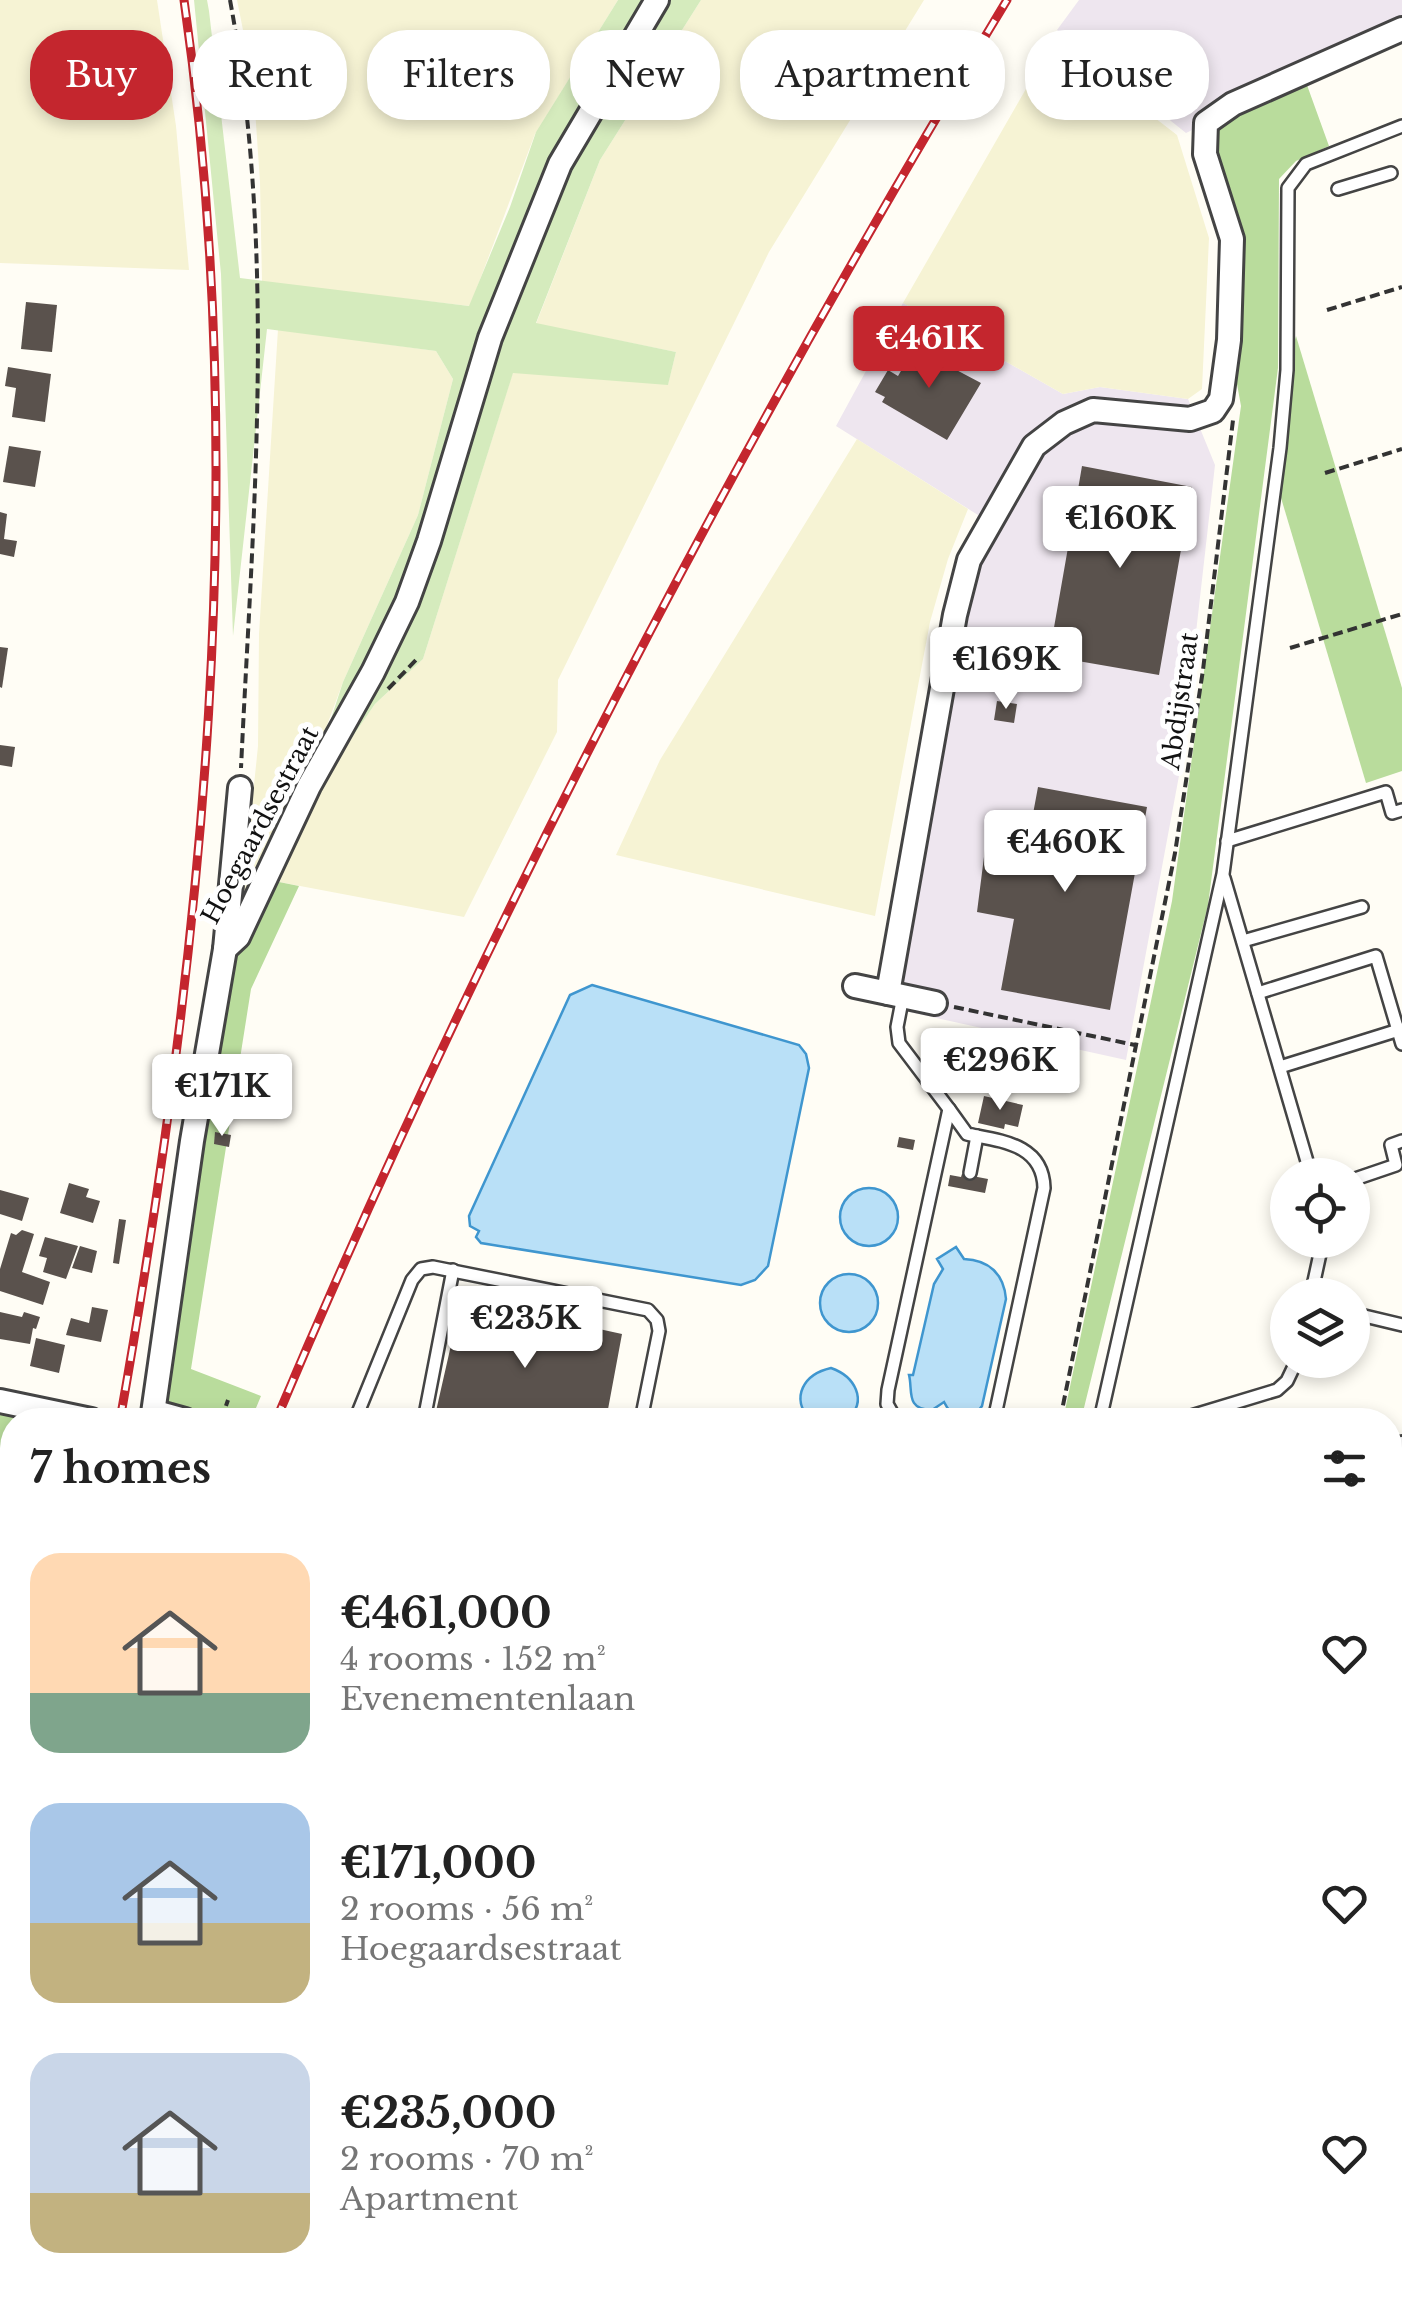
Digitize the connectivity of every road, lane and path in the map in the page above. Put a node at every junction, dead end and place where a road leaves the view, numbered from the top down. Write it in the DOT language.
graph roads {
  1 [pos="230,0"];
  2 [pos="657,0"];
  3 [pos="1402,30"];
  4 [pos="1402,126"];
  5 [pos="1391,173"];
  6 [pos="1338,190"];
  7 [pos="1402,287"];
  8 [pos="1327,310"];
  9 [pos="1221,398"];
  10 [pos="1402,449"];
  11 [pos="1325,473"];
  12 [pos="1402,614"];
  13 [pos="1290,648"];
  14 [pos="240,788"];
  15 [pos="1402,810"];
  16 [pos="1226,841"];
  17 [pos="1223,874"];
  18 [pos="1362,907"];
  19 [pos="1243,942"];
  20 [pos="225,949"];
  21 [pos="855,986"];
  22 [pos="1258,993"];
  23 [pos="896,995"];
  24 [pos="935,1003"];
  25 [pos="1400,1030"];
  26 [pos="1402,1044"];
  27 [pos="1136,1045"];
  28 [pos="1280,1067"];
  29 [pos="948,1108"];
  30 [pos="977,1136"];
  31 [pos="1402,1141"];
  32 [pos="1307,1158"];
  33 [pos="970,1173"];
  34 [pos="1370,1174"];
  35 [pos="453,1270"];
  36 [pos="1370,1317"];
  37 [pos="1402,1324"];
  38 [pos="1288,1378"];
  39 [pos="228,1400"];
  40 [pos="0,1401"];
  41 [pos="34,1408"];
  42 [pos="155,1408"];
  43 [pos="225,1408"];
  44 [pos="360,1408"];
  45 [pos="426,1408"];
  46 [pos="644,1408"];
  47 [pos="890,1408"];
  48 [pos="997,1408"];
  49 [pos="1062,1408"];
  50 [pos="1103,1408"];
  51 [pos="1217,1408"];
  1 -- 14 [label="path"];
  2 -- 20 [label="street, Hoegaardsestraat"];
  3 -- 9 [label="street"];
  4 -- 16 [label="lane"];
  5 -- 6 [label="lane"];
  7 -- 8 [label="path"];
  9 -- 23 [label="street"];
  9 -- 27 [label="path, Abdijstraat"];
  10 -- 11 [label="path"];
  12 -- 13 [label="path"];
  14 -- 20 [label="street"];
  15 -- 16 [label="lane"];
  16 -- 17 [label="lane"];
  17 -- 19 [label="lane"];
  17 -- 50 [label="lane"];
  18 -- 19 [label="lane"];
  19 -- 22 [label="lane"];
  20 -- 42 [label="street, Hoegaardsestraat"];
  21 -- 23 [label="street"];
  22 -- 25 [label="lane"];
  22 -- 28 [label="lane"];
  23 -- 24 [label="street"];
  23 -- 29 [label="lane"];
  24 -- 27 [label="path"];
  25 -- 26 [label="lane"];
  25 -- 28 [label="lane"];
  27 -- 49 [label="path, Abdijstraat"];
  28 -- 32 [label="lane"];
  29 -- 30 [label="lane"];
  29 -- 47 [label="lane"];
  30 -- 33 [label="lane"];
  30 -- 48 [label="lane"];
  31 -- 34 [label="lane"];
  35 -- 44 [label="lane"];
  35 -- 45 [label="lane"];
  35 -- 46 [label="lane"];
  36 -- 37 [label="lane"];
  38 -- 51 [label="lane"];
  39 -- 43 [label="path"];
  40 -- 41 [label="street"];
}
